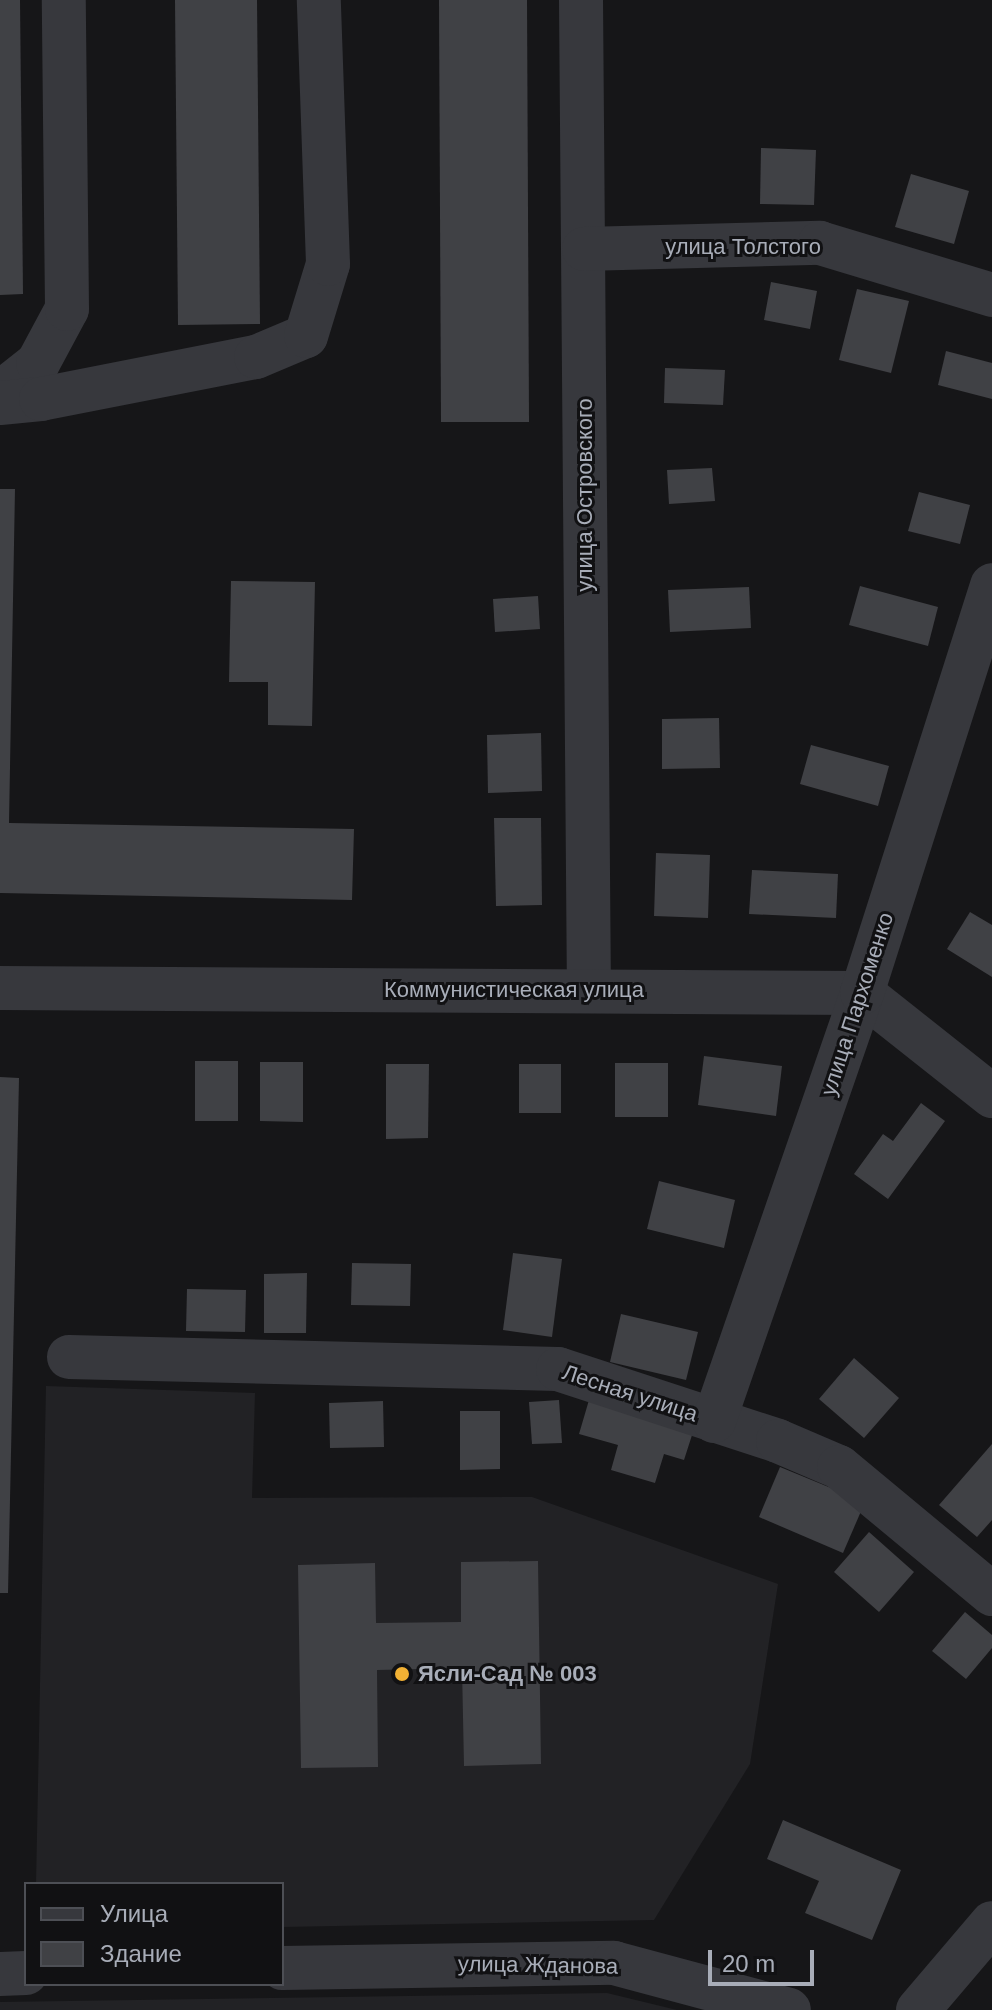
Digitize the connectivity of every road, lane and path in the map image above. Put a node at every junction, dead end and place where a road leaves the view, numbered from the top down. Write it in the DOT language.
graph roads {
  1 [pos="64,0"];
  2 [pos="319,0"];
  3 [pos="581,0"];
  4 [pos="584,249"];
  5 [pos="992,295"];
  6 [pos="0,393"];
  7 [pos="0,403"];
  8 [pos="992,585"];
  9 [pos="983,644"];
  10 [pos="0,988"];
  11 [pos="589,991"];
  12 [pos="862,993"];
  13 [pos="992,1096"];
  14 [pos="69,1357"];
  15 [pos="714,1421"];
  16 [pos="992,1594"];
  17 [pos="992,1923"];
  18 [pos="284,1968"];
  19 [pos="24,1973"];
  20 [pos="0,1974"];
  21 [pos="789,2010"];
  22 [pos="918,2010"];
  1 -- 6 [label="street"];
  2 -- 7 [label="street"];
  3 -- 4 [label="street, улица Островского"];
  4 -- 5 [label="street, улица Толстого"];
  4 -- 11 [label="street, улица Островского"];
  8 -- 9 [label="street, улица Пархоменко"];
  9 -- 12 [label="street, улица Пархоменко"];
  10 -- 11 [label="street, Коммунистическая улица"];
  11 -- 12 [label="street, Коммунистическая улица"];
  12 -- 13 [label="street"];
  12 -- 15 [label="street, улица Пархоменко"];
  14 -- 15 [label="street, Лесная улица"];
  15 -- 16 [label="street, Лесная улица"];
  17 -- 22 [label="street"];
  18 -- 21 [label="street, улица Жданова"];
  19 -- 20 [label="street"];
}
